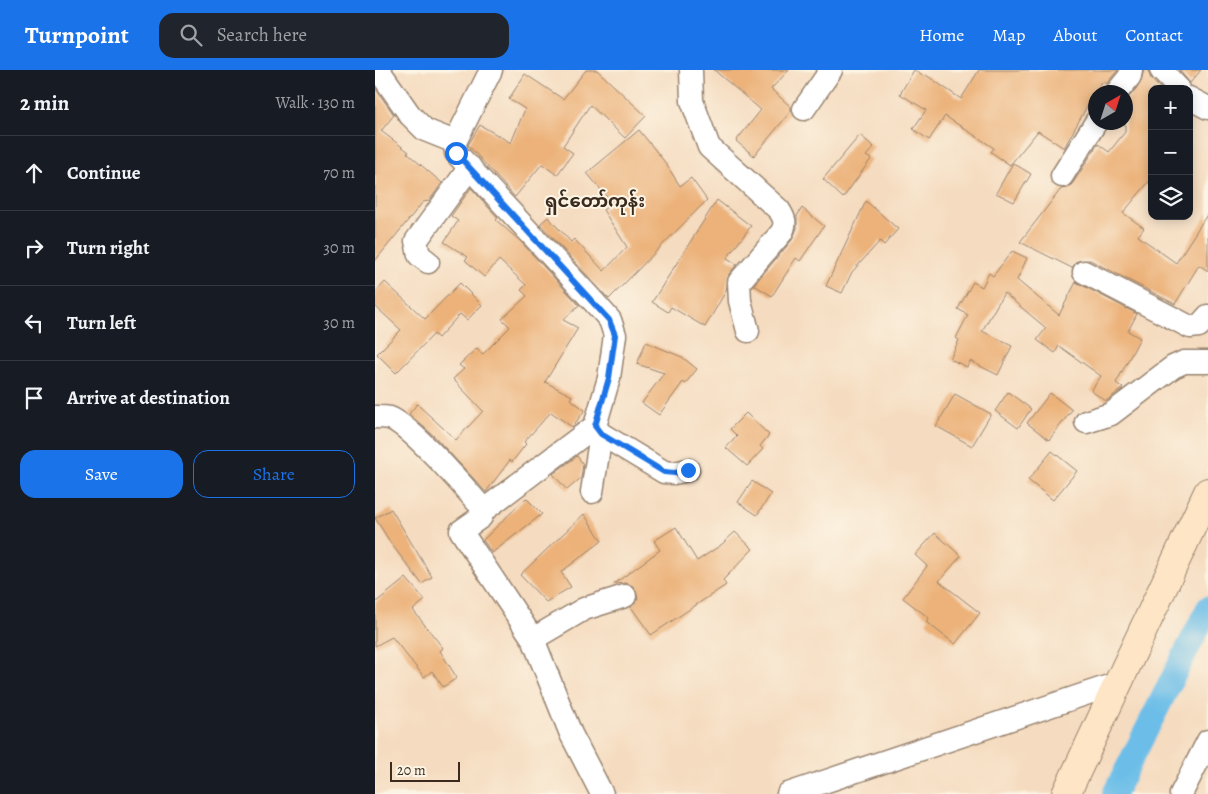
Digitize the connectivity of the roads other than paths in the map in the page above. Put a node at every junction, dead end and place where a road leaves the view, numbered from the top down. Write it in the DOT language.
graph roads {
  1 [pos="491,70"];
  2 [pos="691,70"];
  3 [pos="831,70"];
  4 [pos="1131,70"];
  5 [pos="1161,70"];
  6 [pos="380,72"];
  7 [pos="1123,85"];
  8 [pos="1175,85"];
  9 [pos="1193,100"];
  10 [pos="1208,108"];
  11 [pos="804,109"];
  12 [pos="1091,130"];
  13 [pos="455,142"];
  14 [pos="470,167"];
  15 [pos="1062,176"];
  16 [pos="428,262"];
  17 [pos="1085,272"];
  18 [pos="1208,316"];
  19 [pos="748,330"];
  20 [pos="1208,362"];
  21 [pos="375,416"];
  22 [pos="1086,422"];
  23 [pos="598,430"];
  24 [pos="688,470"];
  25 [pos="592,492"];
  26 [pos="1208,492"];
  27 [pos="484,510"];
  28 [pos="625,596"];
  29 [pos="533,639"];
  30 [pos="1118,683"];
  31 [pos="1208,741"];
  32 [pos="792,793"];
  33 [pos="602,794"];
  34 [pos="1066,794"];
  35 [pos="1181,794"];
  1 -- 13 [label="street"];
  2 -- 19 [label="street"];
  3 -- 11 [label="street"];
  4 -- 7 [label="street"];
  5 -- 8 [label="street"];
  6 -- 13 [label="street"];
  9 -- 10 [label="street"];
  12 -- 15 [label="street"];
  13 -- 14 [label="street"];
  14 -- 16 [label="street"];
  14 -- 23 [label="street"];
  17 -- 18 [label="street"];
  20 -- 22 [label="street"];
  21 -- 27 [label="street"];
  23 -- 24 [label="street"];
  23 -- 25 [label="street"];
  23 -- 27 [label="street"];
  26 -- 30 [label="street"];
  27 -- 29 [label="street"];
  28 -- 29 [label="street"];
  29 -- 33 [label="street"];
  30 -- 32 [label="street"];
  30 -- 34 [label="street"];
  31 -- 35 [label="street"];
}
